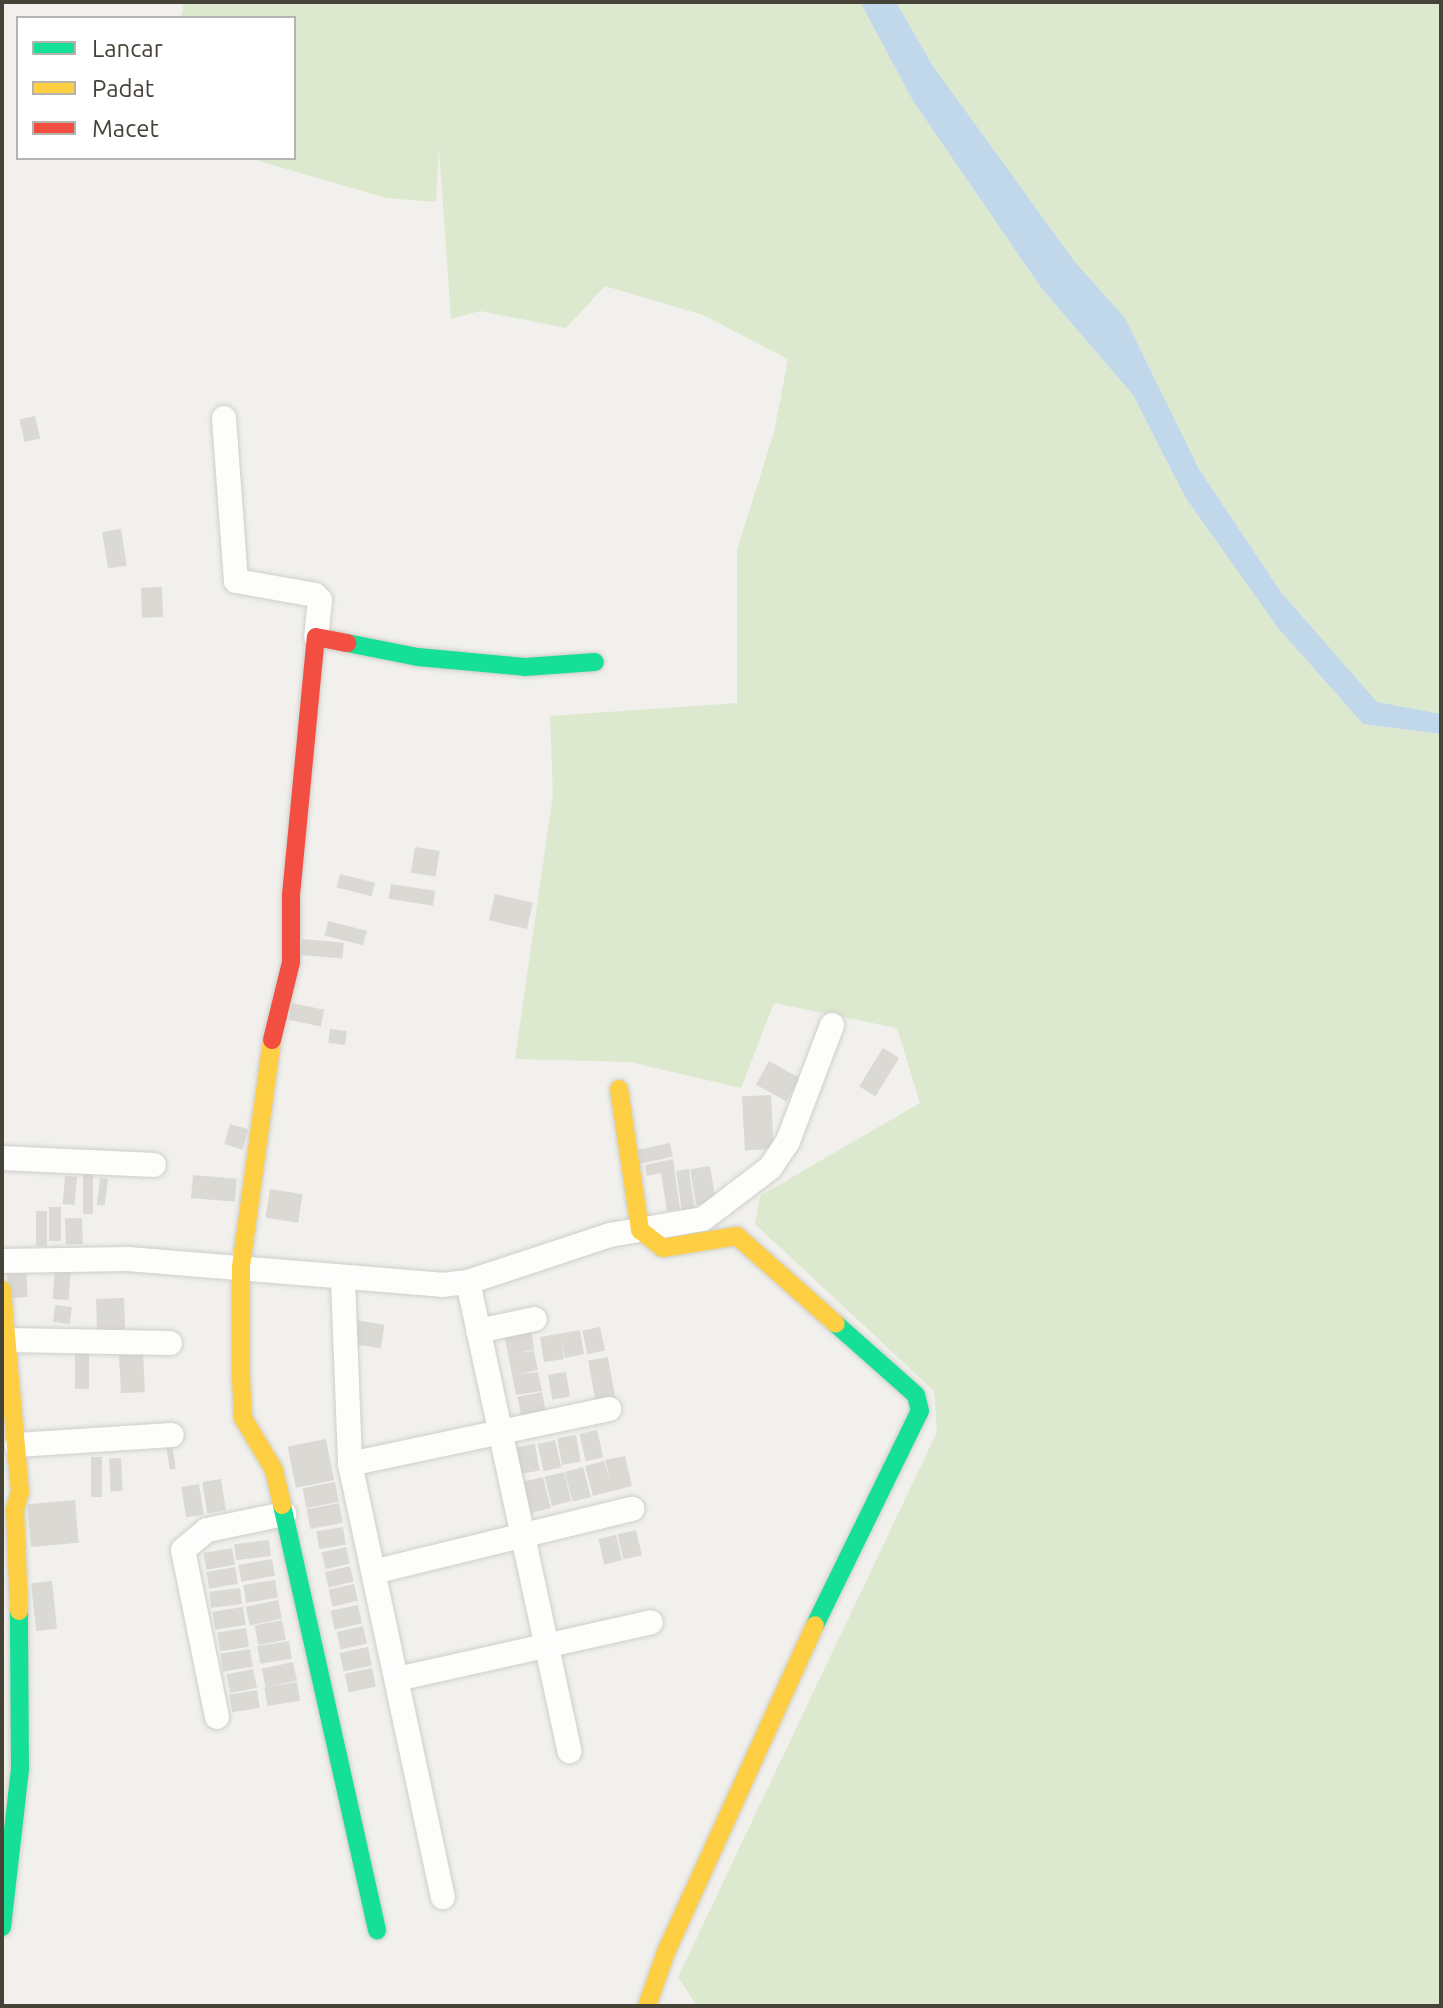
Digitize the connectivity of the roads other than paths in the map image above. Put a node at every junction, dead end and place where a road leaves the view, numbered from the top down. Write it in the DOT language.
graph roads {
  1 [pos="224,418"];
  2 [pos="316,637"];
  3 [pos="595,662"];
  4 [pos="832,1025"];
  5 [pos="619,1089"];
  6 [pos="2,1158"];
  7 [pos="154,1165"];
  8 [pos="640,1230"];
  9 [pos="2,1261"];
  10 [pos="241,1267"];
  11 [pos="343,1280"];
  12 [pos="468,1282"];
  13 [pos="2,1290"];
  14 [pos="535,1319"];
  15 [pos="478,1331"];
  16 [pos="7,1340"];
  17 [pos="170,1343"];
  18 [pos="609,1409"];
  19 [pos="497,1431"];
  20 [pos="10,1434"];
  21 [pos="172,1435"];
  22 [pos="350,1464"];
  23 [pos="632,1509"];
  24 [pos="284,1514"];
  25 [pos="519,1535"];
  26 [pos="373,1572"];
  27 [pos="651,1622"];
  28 [pos="544,1647"];
  29 [pos="12,1678"];
  30 [pos="397,1679"];
  31 [pos="217,1717"];
  32 [pos="569,1751"];
  33 [pos="443,1897"];
  34 [pos="2,1927"];
  35 [pos="377,1931"];
  36 [pos="647,2006"];
  1 -- 2 [label="street"];
  2 -- 3 [label="street"];
  2 -- 10 [label="street"];
  4 -- 8 [label="street"];
  5 -- 8 [label="street"];
  6 -- 7 [label="street"];
  8 -- 12 [label="street"];
  8 -- 36 [label="street"];
  9 -- 10 [label="street"];
  10 -- 11 [label="street"];
  10 -- 24 [label="street"];
  11 -- 12 [label="street"];
  11 -- 22 [label="street"];
  12 -- 15 [label="street"];
  13 -- 16 [label="street"];
  14 -- 15 [label="street"];
  15 -- 19 [label="street"];
  16 -- 17 [label="street"];
  16 -- 20 [label="street"];
  18 -- 19 [label="street"];
  19 -- 22 [label="street"];
  19 -- 25 [label="street"];
  20 -- 21 [label="street"];
  20 -- 29 [label="street"];
  22 -- 26 [label="street"];
  23 -- 25 [label="street"];
  24 -- 31 [label="street"];
  24 -- 35 [label="street"];
  25 -- 26 [label="street"];
  25 -- 28 [label="street"];
  26 -- 30 [label="street"];
  27 -- 28 [label="street"];
  28 -- 30 [label="street"];
  28 -- 32 [label="street"];
  29 -- 34 [label="street"];
  30 -- 33 [label="street"];
}
